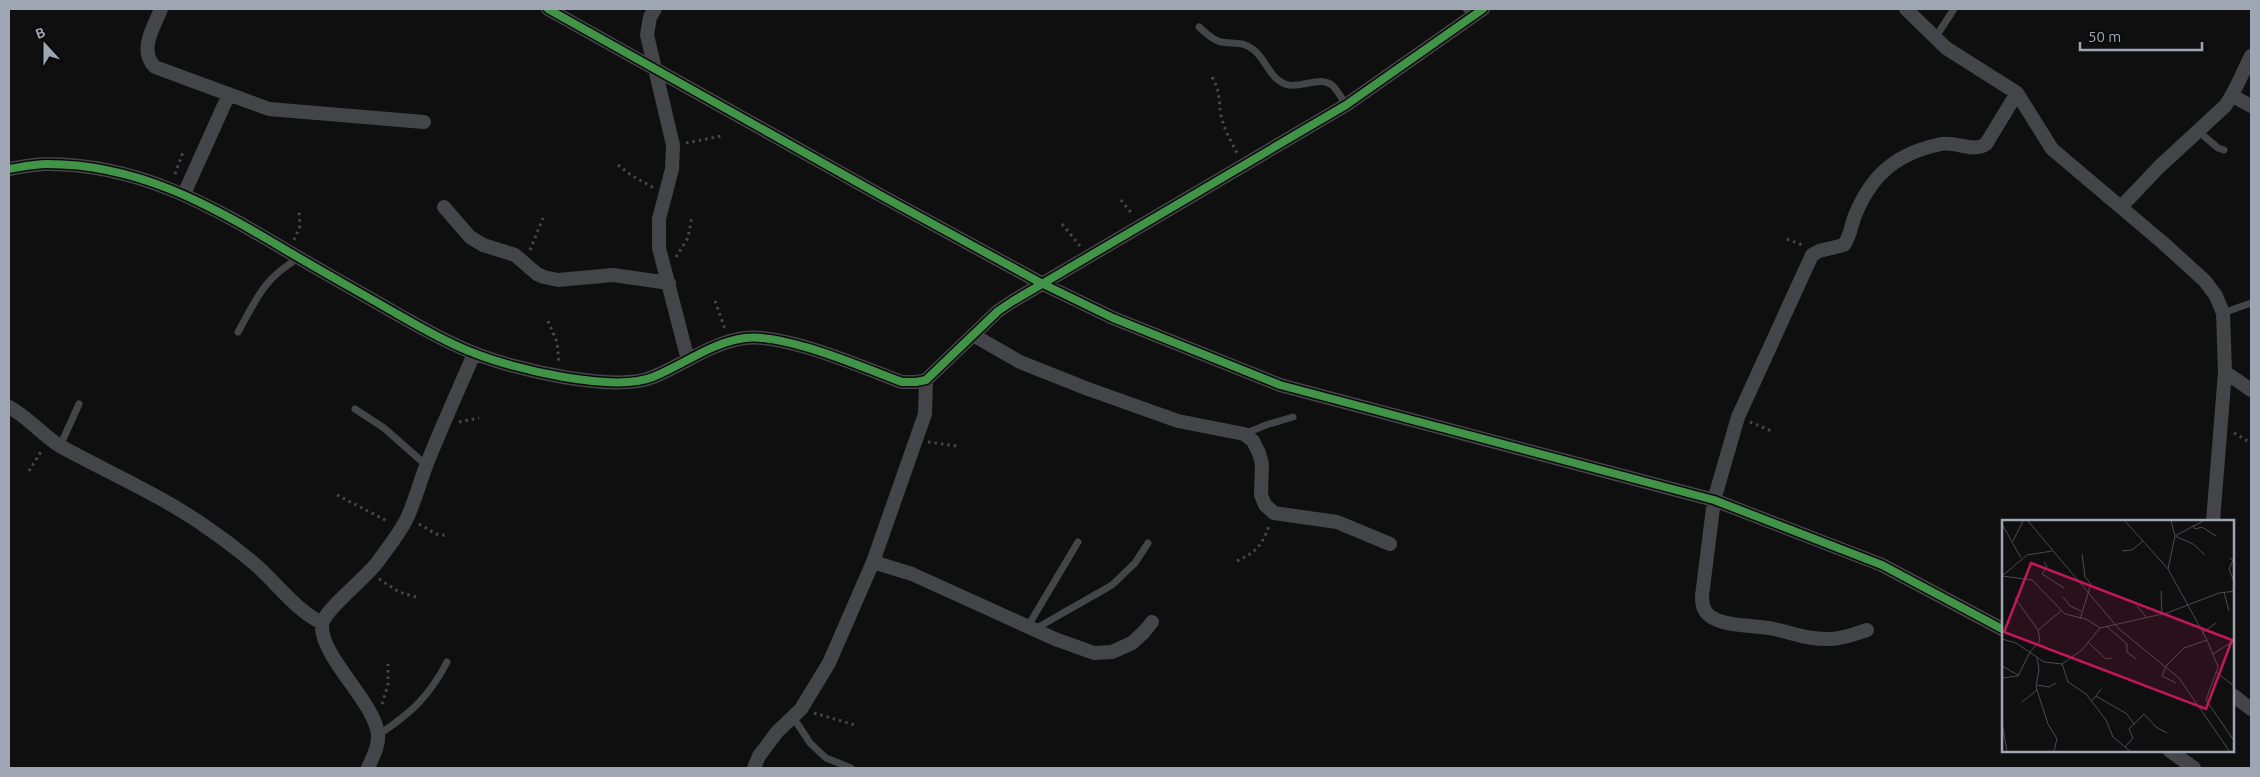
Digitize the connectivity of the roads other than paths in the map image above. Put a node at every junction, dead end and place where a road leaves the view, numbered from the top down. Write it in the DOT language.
graph roads {
  1 [pos="161,9"];
  2 [pos="548,9"];
  3 [pos="655,9"];
  4 [pos="1906,9"];
  5 [pos="1954,9"];
  6 [pos="1474,11"];
  7 [pos="1199,27"];
  8 [pos="1936,38"];
  9 [pos="2251,56"];
  10 [pos="655,67"];
  11 [pos="2017,92"];
  12 [pos="229,94"];
  13 [pos="2233,96"];
  14 [pos="1346,106"];
  15 [pos="2251,106"];
  16 [pos="424,122"];
  17 [pos="2198,131"];
  18 [pos="2224,150"];
  19 [pos="9,169"];
  20 [pos="184,194"];
  21 [pos="2122,206"];
  22 [pos="444,207"];
  23 [pos="299,258"];
  24 [pos="669,282"];
  25 [pos="1041,283"];
  26 [pos="2251,304"];
  27 [pos="2223,314"];
  28 [pos="238,332"];
  29 [pos="973,335"];
  30 [pos="474,354"];
  31 [pos="688,360"];
  32 [pos="2225,372"];
  33 [pos="926,380"];
  34 [pos="2251,390"];
  35 [pos="79,404"];
  36 [pos="9,407"];
  37 [pos="355,409"];
  38 [pos="1294,417"];
  39 [pos="1244,434"];
  40 [pos="54,443"];
  41 [pos="426,465"];
  42 [pos="1714,500"];
  43 [pos="2213,520"];
  44 [pos="1078,542"];
  45 [pos="1148,543"];
  46 [pos="1390,544"];
  47 [pos="873,562"];
  48 [pos="1152,622"];
  49 [pos="322,623"];
  50 [pos="1032,628"];
  51 [pos="2002,629"];
  52 [pos="1867,630"];
  53 [pos="447,662"];
  54 [pos="2235,697"];
  55 [pos="2251,709"];
  56 [pos="797,713"];
  57 [pos="378,735"];
  58 [pos="2171,752"];
  59 [pos="368,768"];
  60 [pos="754,768"];
  61 [pos="851,768"];
  62 [pos="2194,768"];
  1 -- 12 [label="street"];
  2 -- 10 [label="street"];
  3 -- 10 [label="street"];
  4 -- 8 [label="street"];
  5 -- 8 [label="lane"];
  6 -- 14 [label="street"];
  7 -- 14 [label="lane"];
  8 -- 11 [label="street"];
  9 -- 13 [label="street"];
  10 -- 24 [label="street"];
  10 -- 25 [label="street"];
  11 -- 21 [label="street"];
  11 -- 42 [label="street"];
  12 -- 16 [label="street"];
  12 -- 20 [label="street"];
  13 -- 15 [label="street"];
  13 -- 17 [label="street"];
  14 -- 25 [label="street"];
  17 -- 18 [label="lane"];
  17 -- 21 [label="street"];
  19 -- 20 [label="street"];
  20 -- 23 [label="street"];
  21 -- 27 [label="street"];
  22 -- 24 [label="street"];
  23 -- 28 [label="lane"];
  23 -- 30 [label="street"];
  24 -- 31 [label="street"];
  25 -- 29 [label="street"];
  25 -- 42 [label="street"];
  26 -- 27 [label="lane"];
  27 -- 32 [label="street"];
  29 -- 33 [label="street"];
  29 -- 39 [label="street"];
  30 -- 31 [label="street"];
  30 -- 41 [label="street"];
  31 -- 33 [label="street"];
  32 -- 34 [label="street"];
  32 -- 43 [label="street"];
  33 -- 47 [label="street"];
  35 -- 40 [label="lane"];
  36 -- 40 [label="street"];
  37 -- 41 [label="lane"];
  38 -- 39 [label="lane"];
  39 -- 46 [label="street"];
  40 -- 49 [label="street"];
  41 -- 49 [label="street"];
  42 -- 51 [label="street"];
  42 -- 52 [label="street"];
  44 -- 50 [label="lane"];
  45 -- 50 [label="lane"];
  47 -- 50 [label="street"];
  47 -- 56 [label="street"];
  48 -- 50 [label="street"];
  49 -- 57 [label="street"];
  53 -- 57 [label="lane"];
  54 -- 55 [label="street"];
  56 -- 60 [label="street"];
  56 -- 61 [label="lane"];
  57 -- 59 [label="street"];
  58 -- 62 [label="street"];
}
